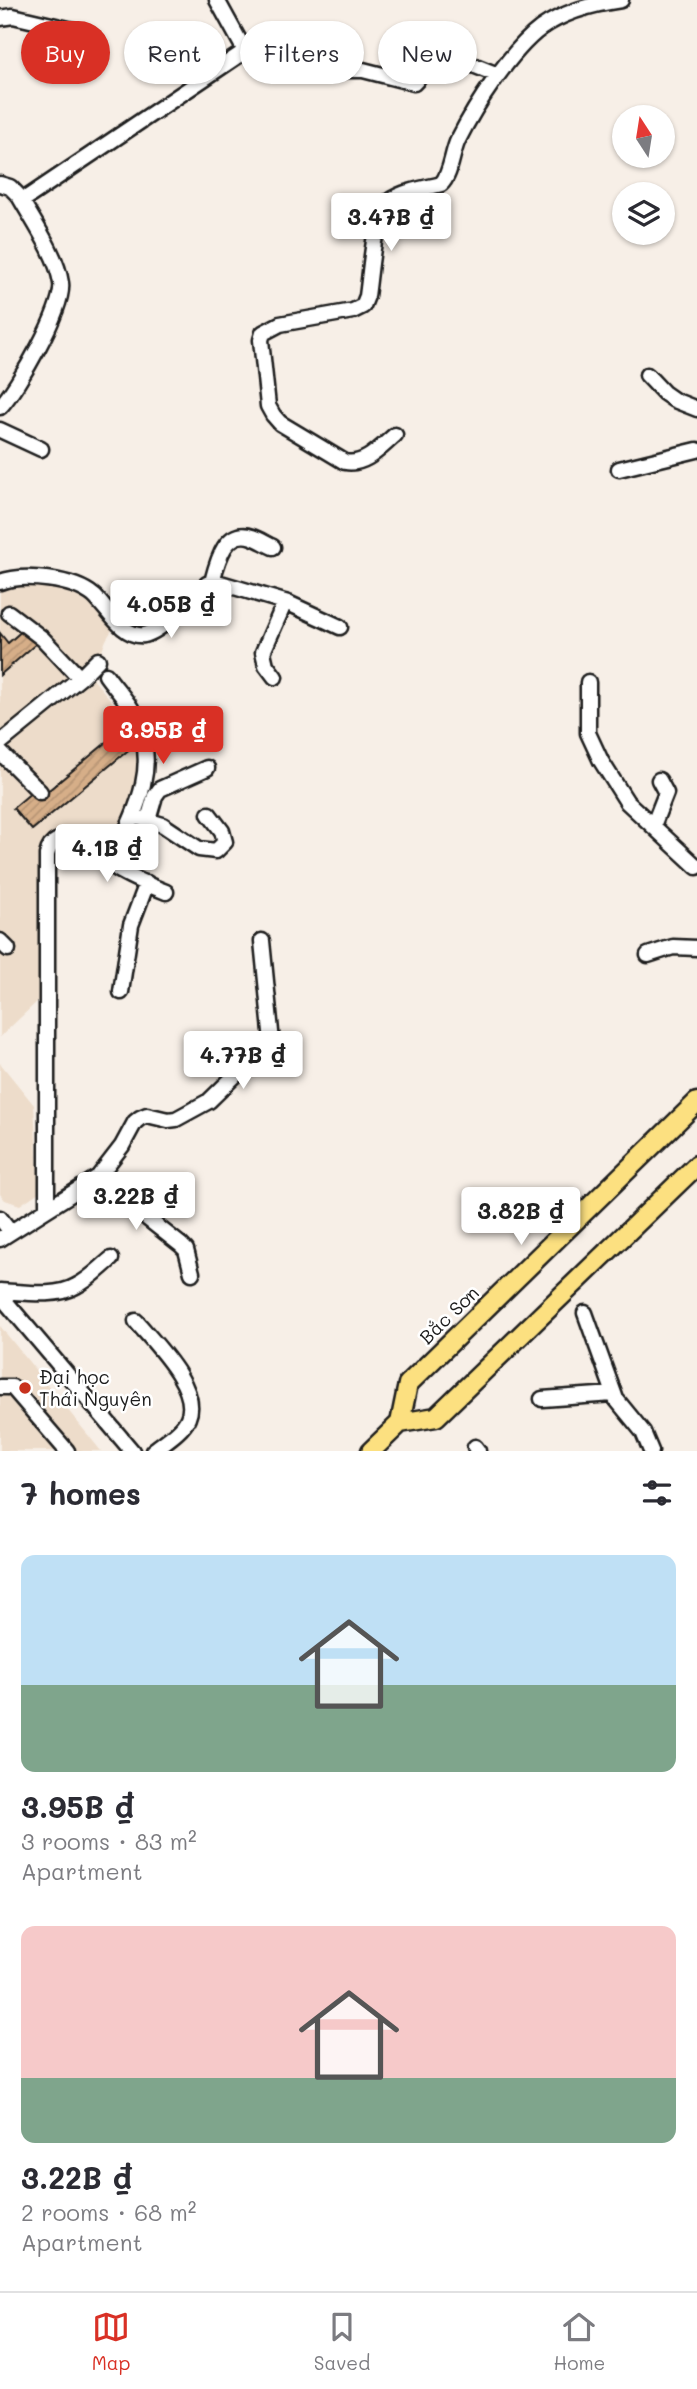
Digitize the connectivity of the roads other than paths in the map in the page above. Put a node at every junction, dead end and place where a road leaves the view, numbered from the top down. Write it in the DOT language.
graph roads {
  1 [pos="217,0"];
  2 [pos="621,0"];
  3 [pos="0,18"];
  4 [pos="34,21"];
  5 [pos="364,70"];
  6 [pos="498,75"];
  7 [pos="0,183"];
  8 [pos="22,201"];
  9 [pos="647,375"];
  10 [pos="0,407"];
  11 [pos="697,408"];
  12 [pos="0,430"];
  13 [pos="395,435"];
  14 [pos="41,449"];
  15 [pos="697,450"];
  16 [pos="618,469"];
  17 [pos="273,547"];
  18 [pos="0,582"];
  19 [pos="212,582"];
  20 [pos="285,602"];
  21 [pos="9,613"];
  22 [pos="340,627"];
  23 [pos="98,660"];
  24 [pos="106,675"];
  25 [pos="275,677"];
  26 [pos="80,678"];
  27 [pos="588,682"];
  28 [pos="0,743"];
  29 [pos="0,752"];
  30 [pos="207,768"];
  31 [pos="659,780"];
  32 [pos="40,792"];
  33 [pos="209,814"];
  34 [pos="133,816"];
  35 [pos="148,821"];
  36 [pos="653,826"];
  37 [pos="110,864"];
  38 [pos="697,867"];
  39 [pos="147,883"];
  40 [pos="166,892"];
  41 [pos="262,942"];
  42 [pos="697,948"];
  43 [pos="648,955"];
  44 [pos="121,992"];
  45 [pos="697,1102"];
  46 [pos="697,1165"];
  47 [pos="98,1177"];
  48 [pos="47,1208"];
  49 [pos="0,1218"];
  50 [pos="6,1235"];
  51 [pos="111,1259"];
  52 [pos="192,1273"];
  53 [pos="0,1293"];
  54 [pos="585,1312"];
  55 [pos="136,1321"];
  56 [pos="0,1387"];
  57 [pos="613,1394"];
  58 [pos="542,1399"];
  59 [pos="400,1423"];
  60 [pos="67,1451"];
  61 [pos="132,1451"];
  62 [pos="153,1451"];
  63 [pos="371,1451"];
  64 [pos="651,1451"];
  1 -- 8 [label="street"];
  2 -- 6 [label="street"];
  3 -- 4 [label="street"];
  5 -- 6 [label="street"];
  6 -- 13 [label="street"];
  7 -- 8 [label="street"];
  8 -- 10 [label="street"];
  9 -- 11 [label="street"];
  12 -- 14 [label="street"];
  15 -- 16 [label="street"];
  17 -- 19 [label="street"];
  18 -- 19 [label="street"];
  19 -- 20 [label="street"];
  20 -- 22 [label="street"];
  20 -- 25 [label="street"];
  21 -- 26 [label="street"];
  23 -- 26 [label="street"];
  24 -- 34 [label="street"];
  26 -- 28 [label="street"];
  27 -- 36 [label="street"];
  29 -- 32 [label="street"];
  30 -- 35 [label="street"];
  31 -- 36 [label="street"];
  33 -- 35 [label="street"];
  34 -- 35 [label="street"];
  34 -- 37 [label="street"];
  36 -- 38 [label="street"];
  37 -- 39 [label="street"];
  37 -- 48 [label="street"];
  39 -- 40 [label="street"];
  39 -- 44 [label="street"];
  41 -- 47 [label="street"];
  42 -- 43 [label="street"];
  45 -- 59 [label="main road, Bắc Sơn"];
  46 -- 59 [label="main road"];
  47 -- 48 [label="street"];
  47 -- 52 [label="street"];
  48 -- 50 [label="street"];
  49 -- 50 [label="street"];
  51 -- 53 [label="street"];
  53 -- 61 [label="street"];
  54 -- 57 [label="street"];
  55 -- 62 [label="street"];
  56 -- 60 [label="street"];
  57 -- 58 [label="street"];
  57 -- 64 [label="street"];
  59 -- 63 [label="main road"];
}
